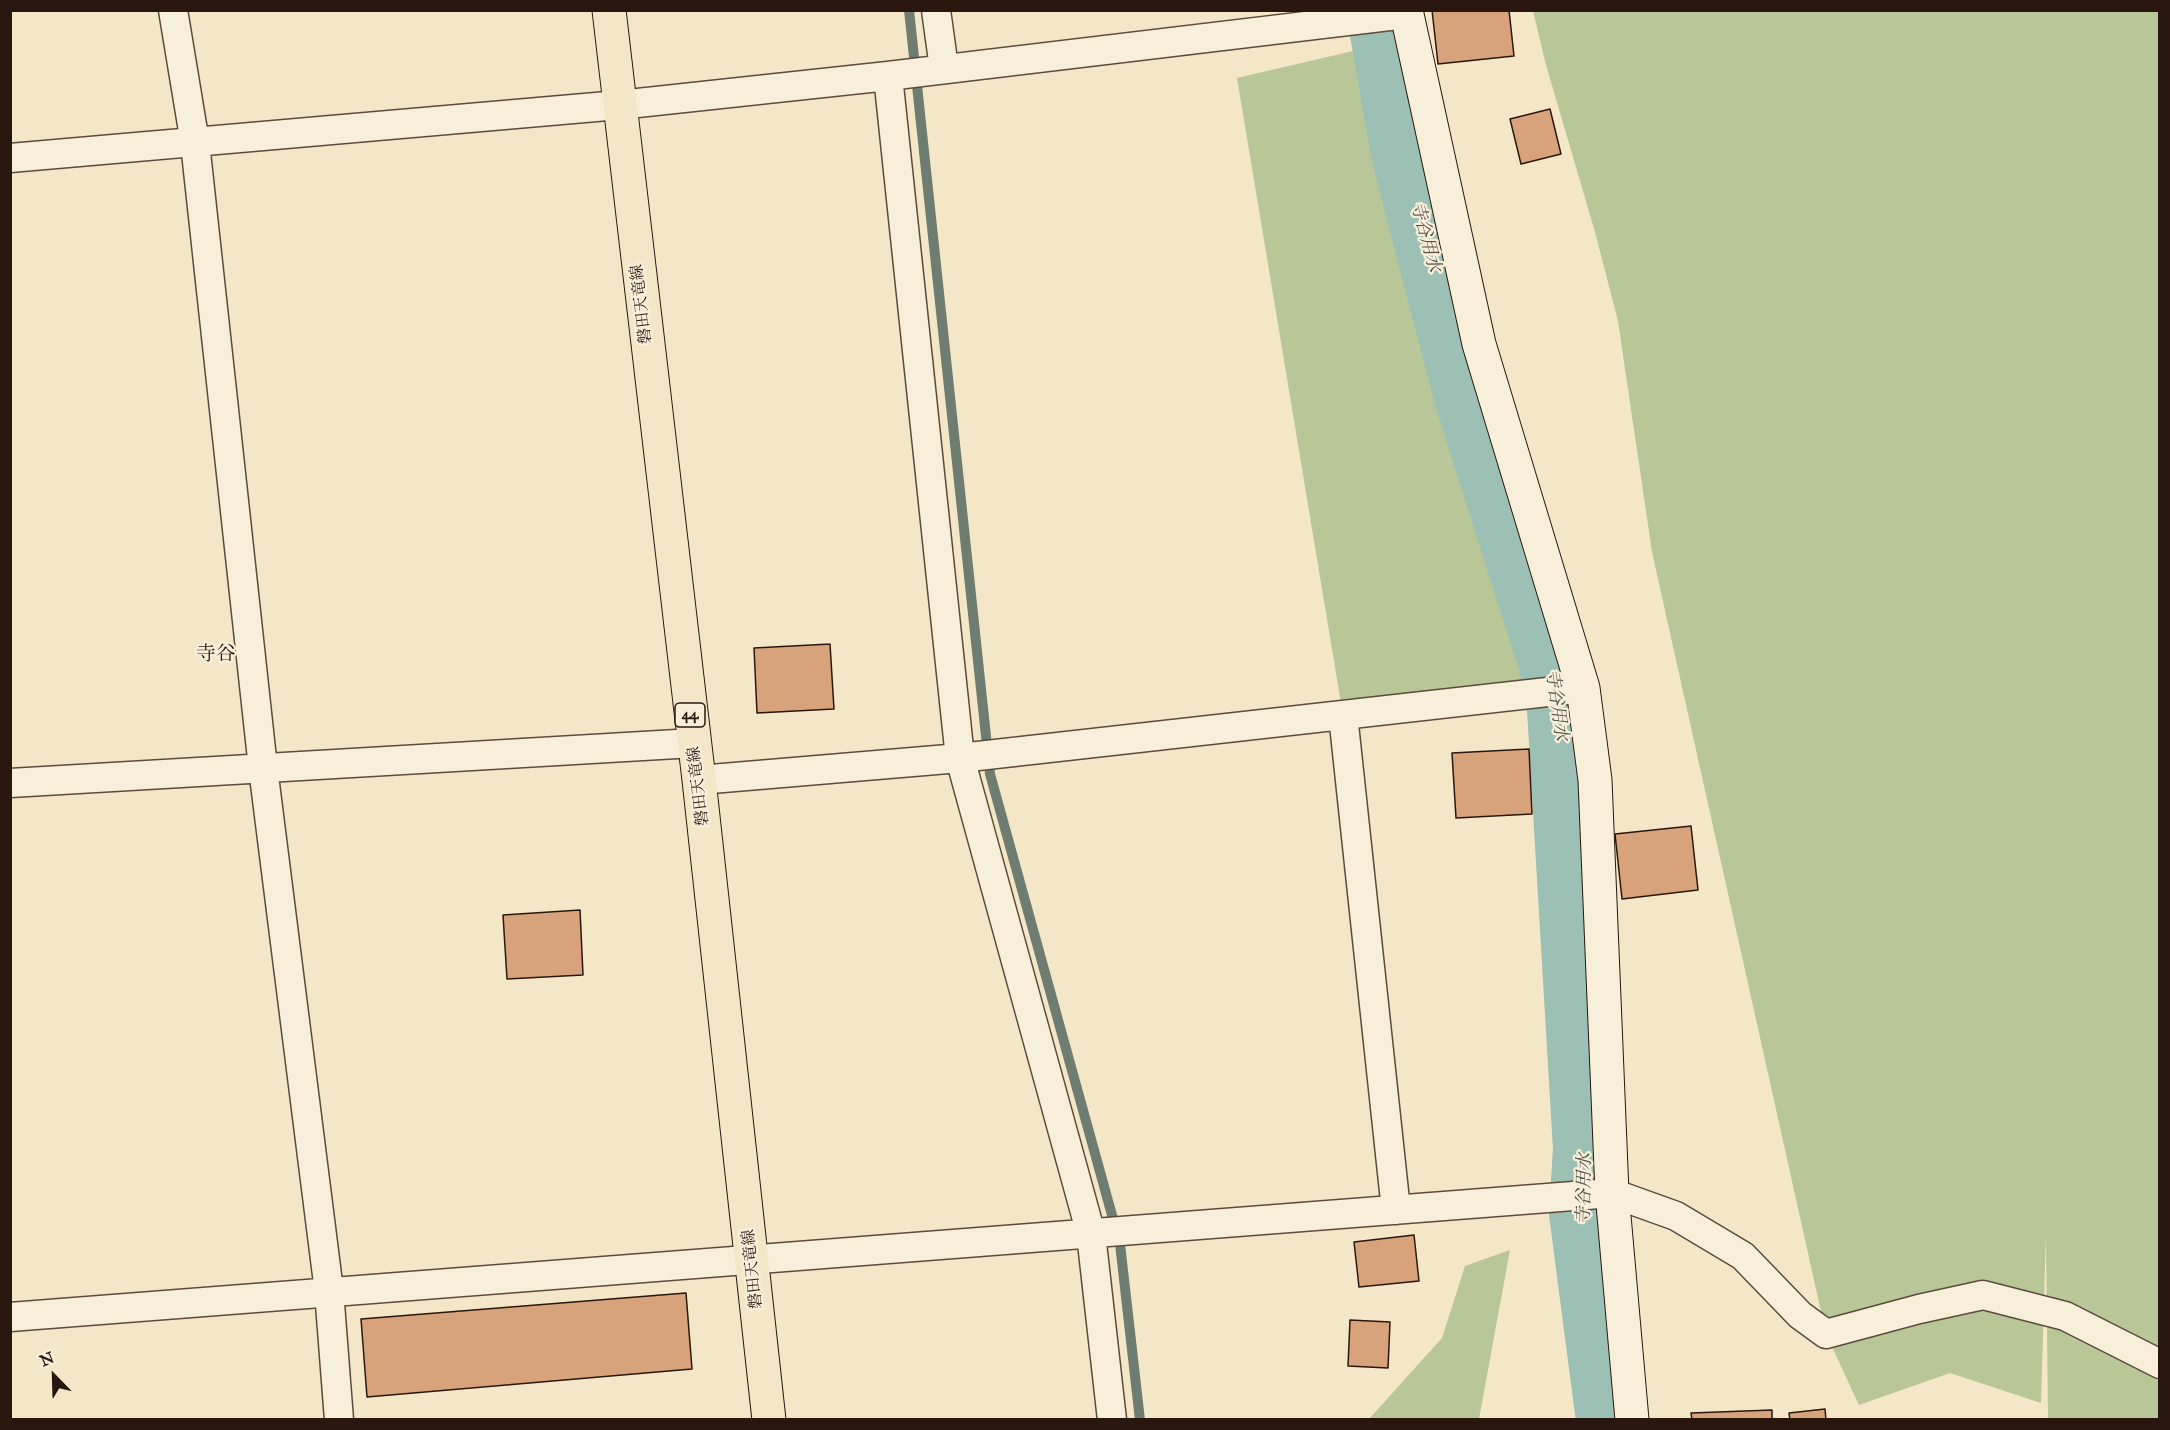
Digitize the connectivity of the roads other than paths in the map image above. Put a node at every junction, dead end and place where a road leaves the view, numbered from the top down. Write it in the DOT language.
graph roads {
  1 [pos="173,10"];
  2 [pos="609,10"];
  3 [pos="936,10"];
  4 [pos="1406,12"];
  5 [pos="944,68"];
  6 [pos="888,76"];
  7 [pos="619,105"];
  8 [pos="195,143"];
  9 [pos="10,158"];
  10 [pos="1583,688"];
  11 [pos="1343,715"];
  12 [pos="694,743"];
  13 [pos="960,758"];
  14 [pos="263,768"];
  15 [pos="699,780"];
  16 [pos="10,783"];
  17 [pos="1612,1193"];
  18 [pos="1396,1210"];
  19 [pos="1091,1234"];
  20 [pos="752,1259"];
  21 [pos="329,1291"];
  22 [pos="10,1317"];
  23 [pos="2160,1364"];
  24 [pos="339,1419"];
  25 [pos="770,1419"];
  26 [pos="1112,1419"];
  27 [pos="1632,1419"];
  1 -- 8 [label="street"];
  2 -- 7 [label="main road, 磐田天竜線 / 44"];
  3 -- 5 [label="street"];
  4 -- 5 [label="street"];
  4 -- 10 [label="street"];
  5 -- 6 [label="street"];
  6 -- 7 [label="street"];
  6 -- 13 [label="street"];
  7 -- 8 [label="street"];
  7 -- 12 [label="main road, 磐田天竜線 / 44"];
  8 -- 9 [label="street"];
  8 -- 14 [label="street"];
  10 -- 11 [label="street"];
  10 -- 17 [label="street"];
  11 -- 13 [label="street"];
  11 -- 18 [label="street"];
  12 -- 14 [label="street"];
  12 -- 15 [label="main road, 磐田天竜線 / 44"];
  13 -- 15 [label="street"];
  13 -- 19 [label="street"];
  14 -- 16 [label="street"];
  14 -- 21 [label="street"];
  15 -- 20 [label="main road, 磐田天竜線 / 44"];
  17 -- 18 [label="street"];
  17 -- 23 [label="street"];
  17 -- 27 [label="street"];
  18 -- 19 [label="street"];
  19 -- 20 [label="street"];
  19 -- 26 [label="street"];
  20 -- 21 [label="street"];
  20 -- 25 [label="main road, 磐田天竜線 / 44"];
  21 -- 22 [label="street"];
  21 -- 24 [label="street"];
}
